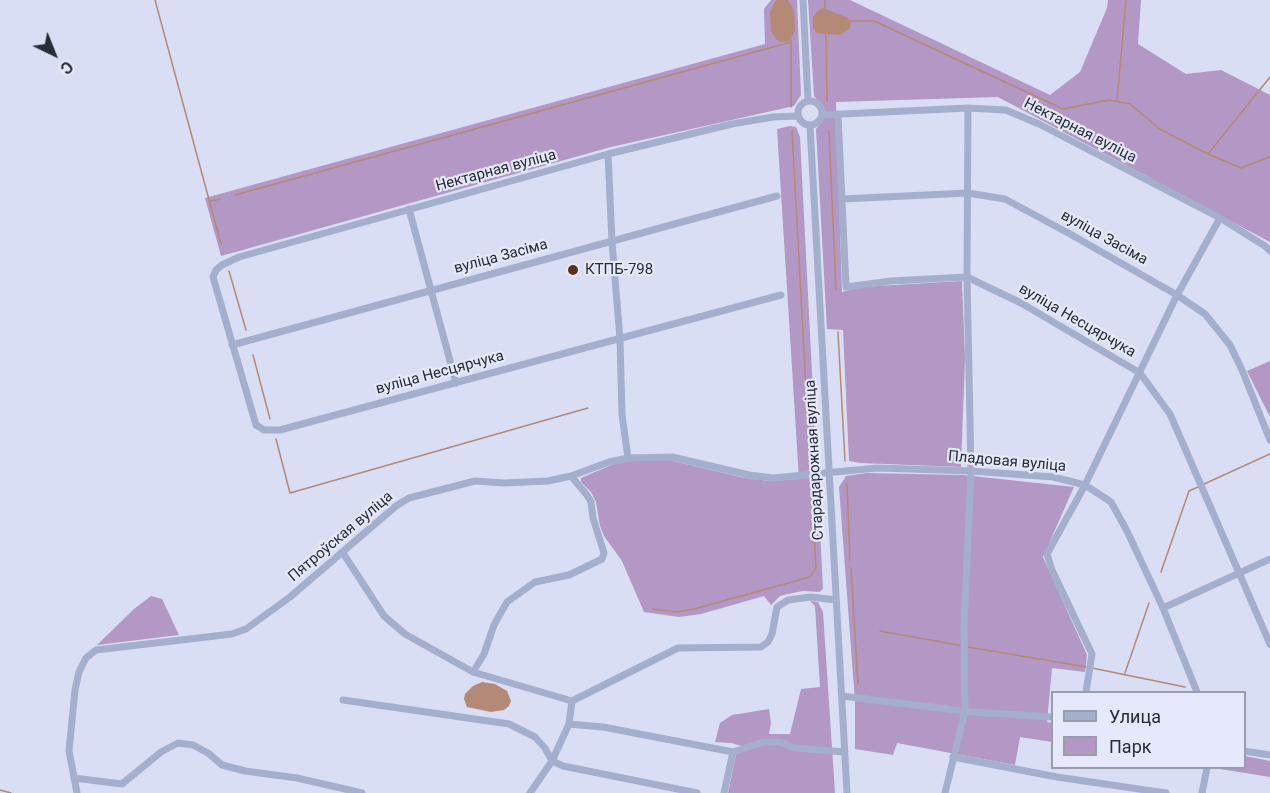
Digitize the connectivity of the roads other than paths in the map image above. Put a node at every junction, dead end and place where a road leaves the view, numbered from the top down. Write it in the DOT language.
graph roads {
  1 [pos="803,0"];
  2 [pos="808,101"];
  3 [pos="968,108"];
  4 [pos="822,115"];
  5 [pos="838,115"];
  6 [pos="798,116"];
  7 [pos="810,126"];
  8 [pos="608,154"];
  9 [pos="968,193"];
  10 [pos="777,196"];
  11 [pos="842,200"];
  12 [pos="409,209"];
  13 [pos="1220,218"];
  14 [pos="612,242"];
  15 [pos="1270,251"];
  16 [pos="213,277"];
  17 [pos="967,277"];
  18 [pos="430,290"];
  19 [pos="780,295"];
  20 [pos="1177,295"];
  21 [pos="620,339"];
  22 [pos="232,345"];
  23 [pos="1140,373"];
  24 [pos="456,383"];
  25 [pos="1270,440"];
  26 [pos="628,458"];
  27 [pos="971,471"];
  28 [pos="830,472"];
  29 [pos="571,476"];
  30 [pos="1085,485"];
  31 [pos="343,553"];
  32 [pos="1270,559"];
  33 [pos="1239,574"];
  34 [pos="836,600"];
  35 [pos="1163,608"];
  36 [pos="1270,644"];
  37 [pos="473,672"];
  38 [pos="1086,691"];
  39 [pos="1196,691"];
  40 [pos="842,696"];
  41 [pos="343,700"];
  42 [pos="572,701"];
  43 [pos="965,711"];
  44 [pos="1051,717"];
  45 [pos="569,724"];
  46 [pos="1246,751"];
  47 [pos="733,752"];
  48 [pos="845,752"];
  49 [pos="1270,755"];
  50 [pos="953,757"];
  51 [pos="552,761"];
  52 [pos="1207,769"];
  53 [pos="74,778"];
  54 [pos="77,793"];
  55 [pos="362,793"];
  56 [pos="530,793"];
  57 [pos="697,793"];
  58 [pos="724,793"];
  59 [pos="848,793"];
  60 [pos="945,793"];
  61 [pos="1166,793"];
  62 [pos="1202,793"];
  1 -- 2 [label="street"];
  2 -- 4 [label="street"];
  2 -- 6 [label="street"];
  3 -- 5 [label="street, Нектарная вуліца"];
  3 -- 9 [label="street"];
  3 -- 13 [label="street, Нектарная вуліца"];
  4 -- 5 [label="street, Нектарная вуліца"];
  4 -- 7 [label="street"];
  5 -- 11 [label="street"];
  6 -- 7 [label="street"];
  6 -- 8 [label="street, Нектарная вуліца"];
  7 -- 28 [label="street, Старадарожная вуліца"];
  8 -- 12 [label="street, Нектарная вуліца"];
  8 -- 14 [label="street"];
  9 -- 11 [label="street, вуліца Засіма"];
  9 -- 17 [label="street"];
  9 -- 20 [label="street, вуліца Засіма"];
  10 -- 14 [label="street, вуліца Засіма"];
  11 -- 17 [label="street, вуліца Несцярчука"];
  12 -- 16 [label="street, Нектарная вуліца"];
  12 -- 18 [label="street"];
  13 -- 15 [label="street, Нектарная вуліца"];
  13 -- 20 [label="street"];
  14 -- 18 [label="street, вуліца Засіма"];
  14 -- 21 [label="street"];
  16 -- 22 [label="street, вуліца Несцярчука"];
  17 -- 23 [label="street, вуліца Несцярчука"];
  17 -- 27 [label="street"];
  18 -- 22 [label="street, вуліца Засіма"];
  18 -- 24 [label="street"];
  19 -- 21 [label="street, вуліца Несцярчука"];
  20 -- 23 [label="street"];
  20 -- 25 [label="street, вуліца Засіма"];
  21 -- 24 [label="street, вуліца Несцярчука"];
  21 -- 26 [label="street"];
  22 -- 24 [label="street, вуліца Несцярчука"];
  23 -- 30 [label="street"];
  23 -- 33 [label="street, вуліца Несцярчука"];
  26 -- 28 [label="street, Пятроўская вуліца"];
  26 -- 29 [label="street, Пятроўская вуліца"];
  27 -- 28 [label="street, Пладовая вуліца"];
  27 -- 30 [label="street, Пладовая вуліца"];
  27 -- 43 [label="street"];
  28 -- 34 [label="street, Старадарожная вуліца"];
  29 -- 31 [label="street, Пятроўская вуліца"];
  29 -- 37 [label="street"];
  30 -- 35 [label="street, Пладовая вуліца"];
  30 -- 38 [label="street"];
  31 -- 37 [label="street"];
  31 -- 53 [label="street, Пятроўская вуліца"];
  32 -- 33 [label="street"];
  33 -- 35 [label="street"];
  33 -- 36 [label="street, вуліца Несцярчука"];
  34 -- 40 [label="street, Старадарожная вуліца"];
  34 -- 42 [label="street"];
  35 -- 39 [label="street, Пладовая вуліца"];
  37 -- 42 [label="street"];
  40 -- 43 [label="street"];
  40 -- 48 [label="street, Старадарожная вуліца"];
  41 -- 51 [label="street"];
  42 -- 45 [label="street"];
  43 -- 44 [label="street"];
  43 -- 50 [label="street"];
  45 -- 47 [label="street"];
  45 -- 51 [label="street"];
  46 -- 49 [label="street"];
  47 -- 48 [label="street"];
  47 -- 58 [label="street"];
  48 -- 59 [label="street, Старадарожная вуліца"];
  50 -- 60 [label="street"];
  50 -- 61 [label="street"];
  51 -- 56 [label="street"];
  51 -- 57 [label="street"];
  52 -- 62 [label="street"];
  53 -- 54 [label="street, Пятроўская вуліца"];
  53 -- 55 [label="street"];
}
